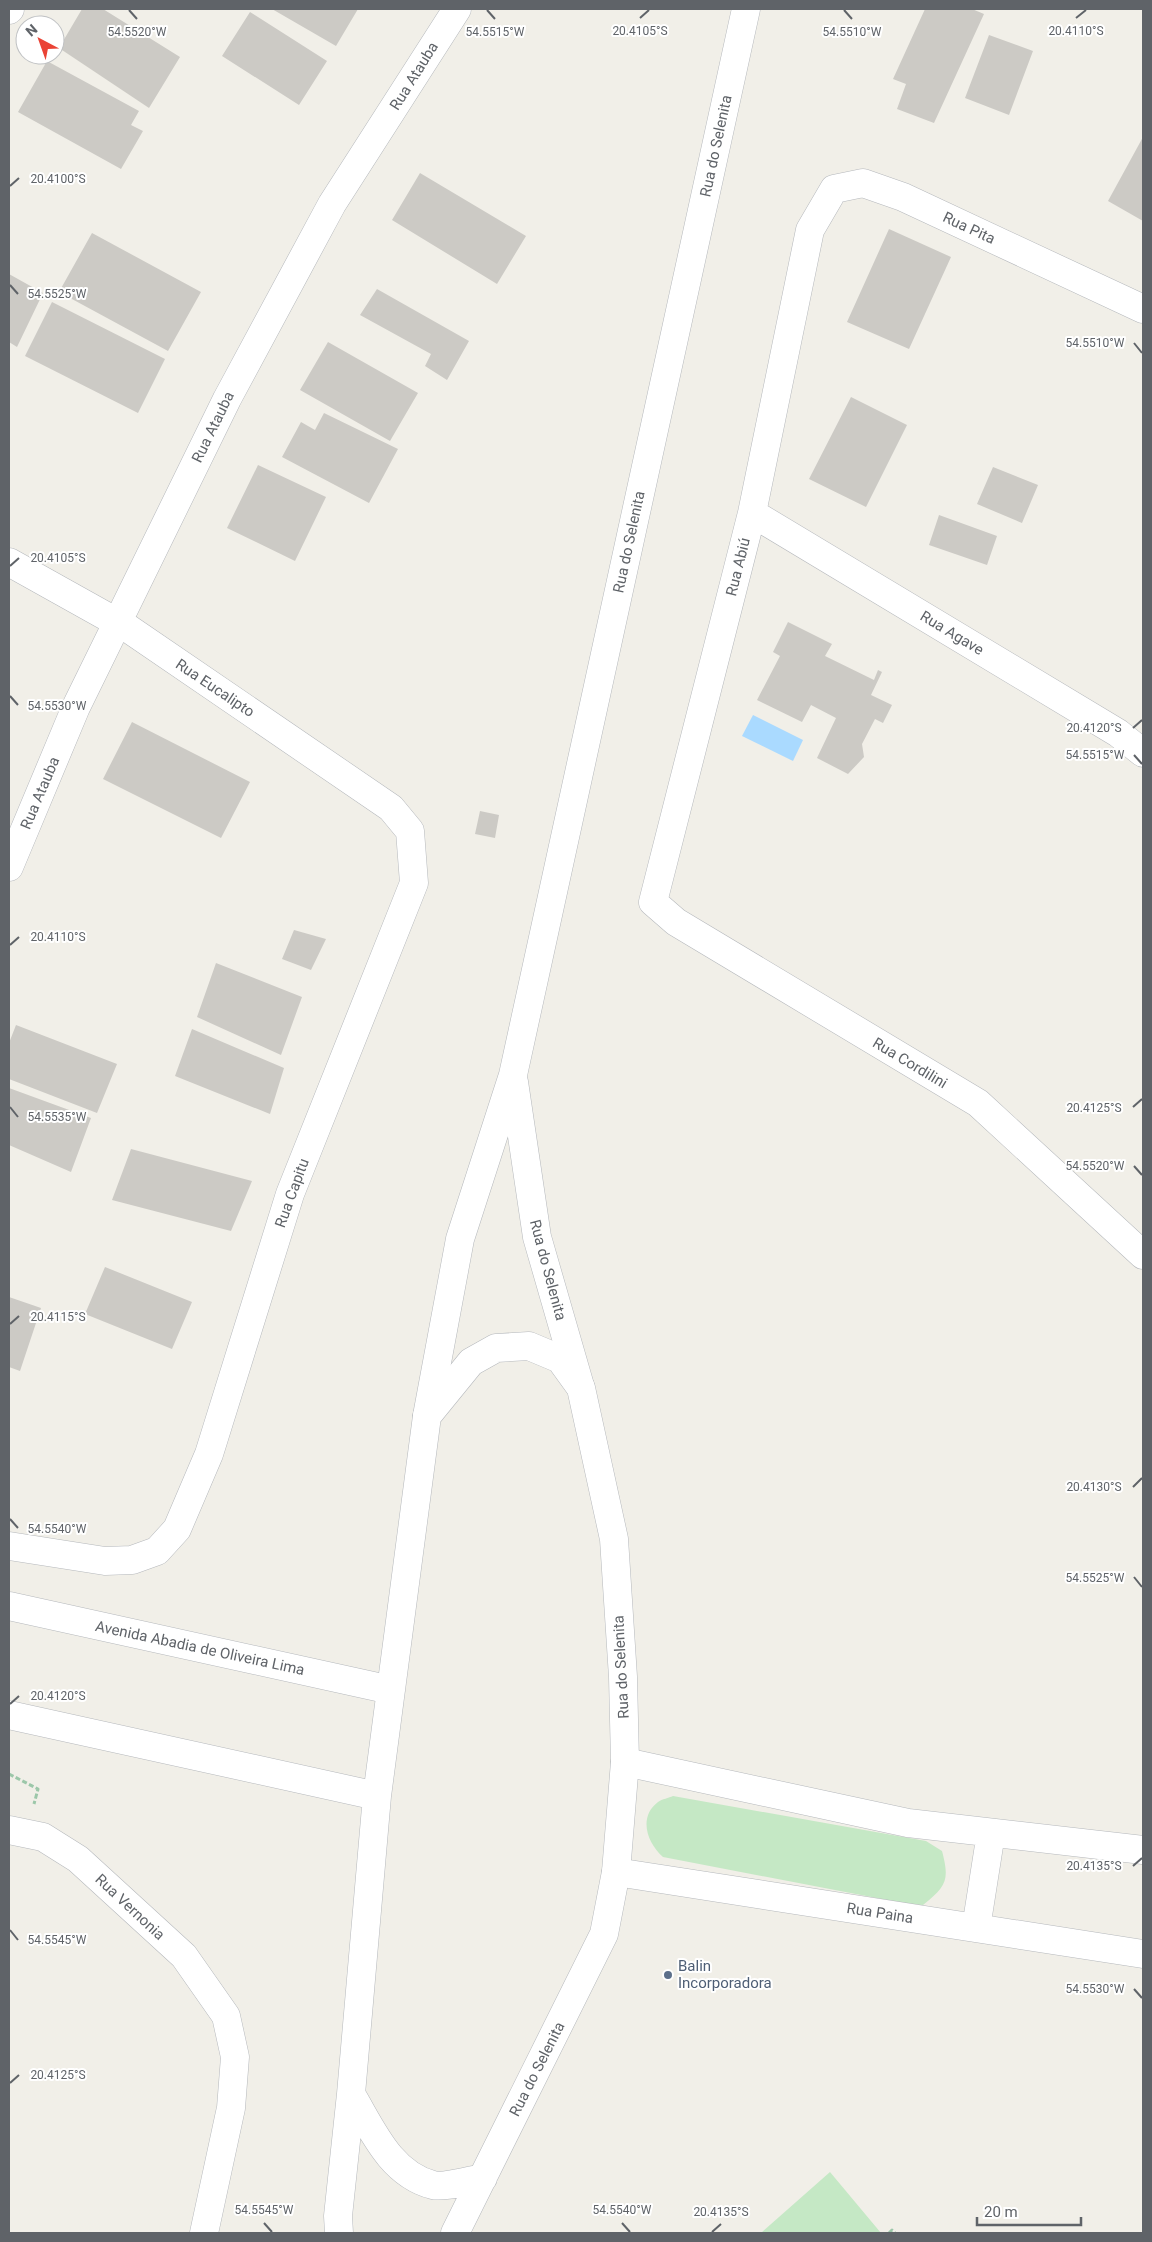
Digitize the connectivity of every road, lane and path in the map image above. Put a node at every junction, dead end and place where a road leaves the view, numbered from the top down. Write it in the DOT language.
graph roads {
  1 [pos="457,9"];
  2 [pos="746,9"];
  3 [pos="810,230"];
  4 [pos="1143,309"];
  5 [pos="756,515"];
  6 [pos="9,562"];
  7 [pos="118,623"];
  8 [pos="1143,752"];
  9 [pos="410,832"];
  10 [pos="9,867"];
  11 [pos="653,902"];
  12 [pos="513,1075"];
  13 [pos="1143,1256"];
  14 [pos="580,1388"];
  15 [pos="427,1416"];
  16 [pos="9,1546"];
  17 [pos="9,1606"];
  18 [pos="391,1690"];
  19 [pos="9,1715"];
  20 [pos="625,1762"];
  21 [pos="9,1774"];
  22 [pos="377,1796"];
  23 [pos="18,1832"];
  24 [pos="991,1833"];
  25 [pos="1143,1850"];
  26 [pos="616,1872"];
  27 [pos="976,1928"];
  28 [pos="1143,1954"];
  29 [pos="351,2094"];
  30 [pos="483,2178"];
  31 [pos="204,2233"];
  32 [pos="339,2233"];
  33 [pos="455,2233"];
  34 [pos="889,2233"];
  35 [pos="895,2233"];
  1 -- 7 [label="street, Rua Atauba"];
  2 -- 12 [label="street, Rua do Selenita"];
  3 -- 4 [label="street, Rua Pita"];
  3 -- 5 [label="street, Rua Abiú"];
  5 -- 8 [label="street, Rua Agave"];
  5 -- 11 [label="street, Rua Abiú"];
  6 -- 7 [label="street, Rua Eucalipto"];
  7 -- 9 [label="street, Rua Eucalipto"];
  7 -- 10 [label="street, Rua Atauba"];
  9 -- 16 [label="street, Rua Capitu"];
  11 -- 13 [label="street, Rua Cordilini"];
  12 -- 14 [label="street, Rua do Selenita"];
  12 -- 15 [label="street, Rua do Selenita"];
  14 -- 15 [label="street"];
  14 -- 20 [label="street, Rua do Selenita"];
  15 -- 18 [label="street, Rua do Selenita"];
  17 -- 18 [label="street, Avenida Abadia de Oliveira Lima"];
  18 -- 22 [label="street, Rua do Selenita"];
  19 -- 22 [label="street"];
  20 -- 24 [label="street"];
  20 -- 26 [label="street, Rua do Selenita"];
  21 -- 23 [label="path"];
  22 -- 29 [label="street, Rua do Selenita"];
  23 -- 31 [label="street, Rua Vernonia"];
  24 -- 25 [label="street"];
  24 -- 27 [label="street"];
  26 -- 27 [label="street, Rua Paina"];
  26 -- 30 [label="street, Rua do Selenita"];
  27 -- 28 [label="street, Rua Paina"];
  29 -- 30 [label="street"];
  29 -- 32 [label="street, Rua do Selenita"];
  30 -- 33 [label="street, Rua do Selenita"];
  34 -- 35 [label="path"];
}
